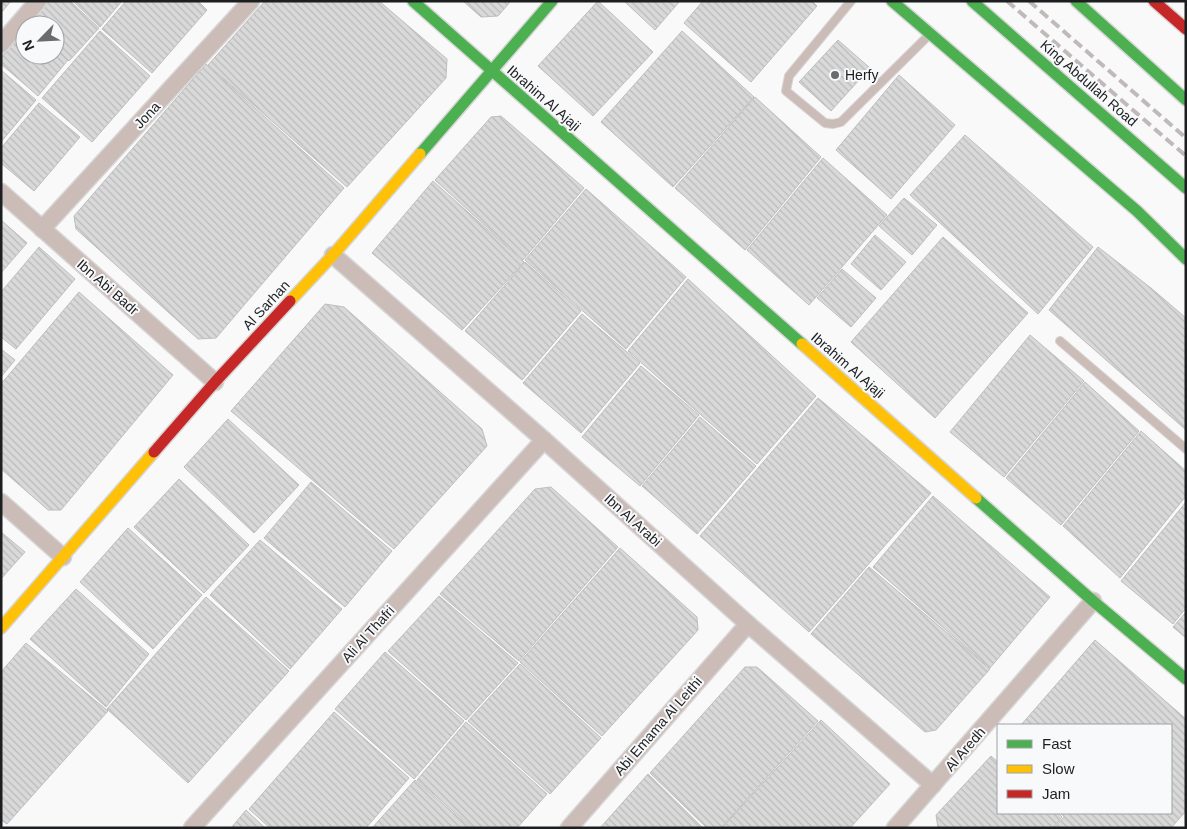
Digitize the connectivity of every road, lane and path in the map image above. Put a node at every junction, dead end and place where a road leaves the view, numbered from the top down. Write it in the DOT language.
graph roads {
  1 [pos="38,1"];
  2 [pos="251,1"];
  3 [pos="413,1"];
  4 [pos="552,1"];
  5 [pos="852,1"];
  6 [pos="892,1"];
  7 [pos="972,1"];
  8 [pos="1076,1"];
  9 [pos="1154,1"];
  10 [pos="1186,29"];
  11 [pos="931,33"];
  12 [pos="1,44"];
  13 [pos="492,72"];
  14 [pos="1186,100"];
  15 [pos="1168,171"];
  16 [pos="1186,188"];
  17 [pos="1,192"];
  18 [pos="1186,198"];
  19 [pos="42,229"];
  20 [pos="333,255"];
  21 [pos="1186,259"];
  22 [pos="1060,341"];
  23 [pos="215,382"];
  24 [pos="544,440"];
  25 [pos="1186,449"];
  26 [pos="1,502"];
  27 [pos="64,557"];
  28 [pos="1093,601"];
  29 [pos="748,624"];
  30 [pos="1,628"];
  31 [pos="1186,680"];
  32 [pos="933,785"];
  33 [pos="192,828"];
  34 [pos="569,828"];
  35 [pos="895,828"];
  1 -- 12 [label="street"];
  2 -- 19 [label="street, Jona"];
  3 -- 13 [label="main road, Ibrahim Al Ajaji"];
  4 -- 13 [label="main road, Al Sarhan"];
  5 -- 11 [label="lane"];
  6 -- 11 [label="main road"];
  7 -- 15 [label="main road, King Abdullah Road"];
  8 -- 14 [label="main road"];
  9 -- 10 [label="main road"];
  11 -- 21 [label="main road"];
  13 -- 20 [label="main road, Al Sarhan"];
  13 -- 28 [label="main road, Ibrahim Al Ajaji"];
  15 -- 16 [label="main road, King Abdullah Road"];
  15 -- 18 [label="main road"];
  17 -- 19 [label="street, Ibn Abi Badr"];
  19 -- 23 [label="street, Ibn Abi Badr"];
  20 -- 23 [label="main road, Al Sarhan"];
  20 -- 24 [label="street, Ibn Al Arabi"];
  22 -- 25 [label="lane"];
  23 -- 27 [label="main road, Al Sarhan"];
  24 -- 29 [label="street, Ibn Al Arabi"];
  24 -- 33 [label="street, Ali Al Thafri"];
  26 -- 27 [label="street"];
  27 -- 30 [label="main road, Al Sarhan"];
  28 -- 31 [label="main road, Ibrahim Al Ajaji"];
  28 -- 32 [label="street, Al Aredh"];
  29 -- 32 [label="street, Ibn Al Arabi"];
  29 -- 34 [label="street, Abi Emama Al Leithi"];
  32 -- 35 [label="street, Al Aredh"];
}
